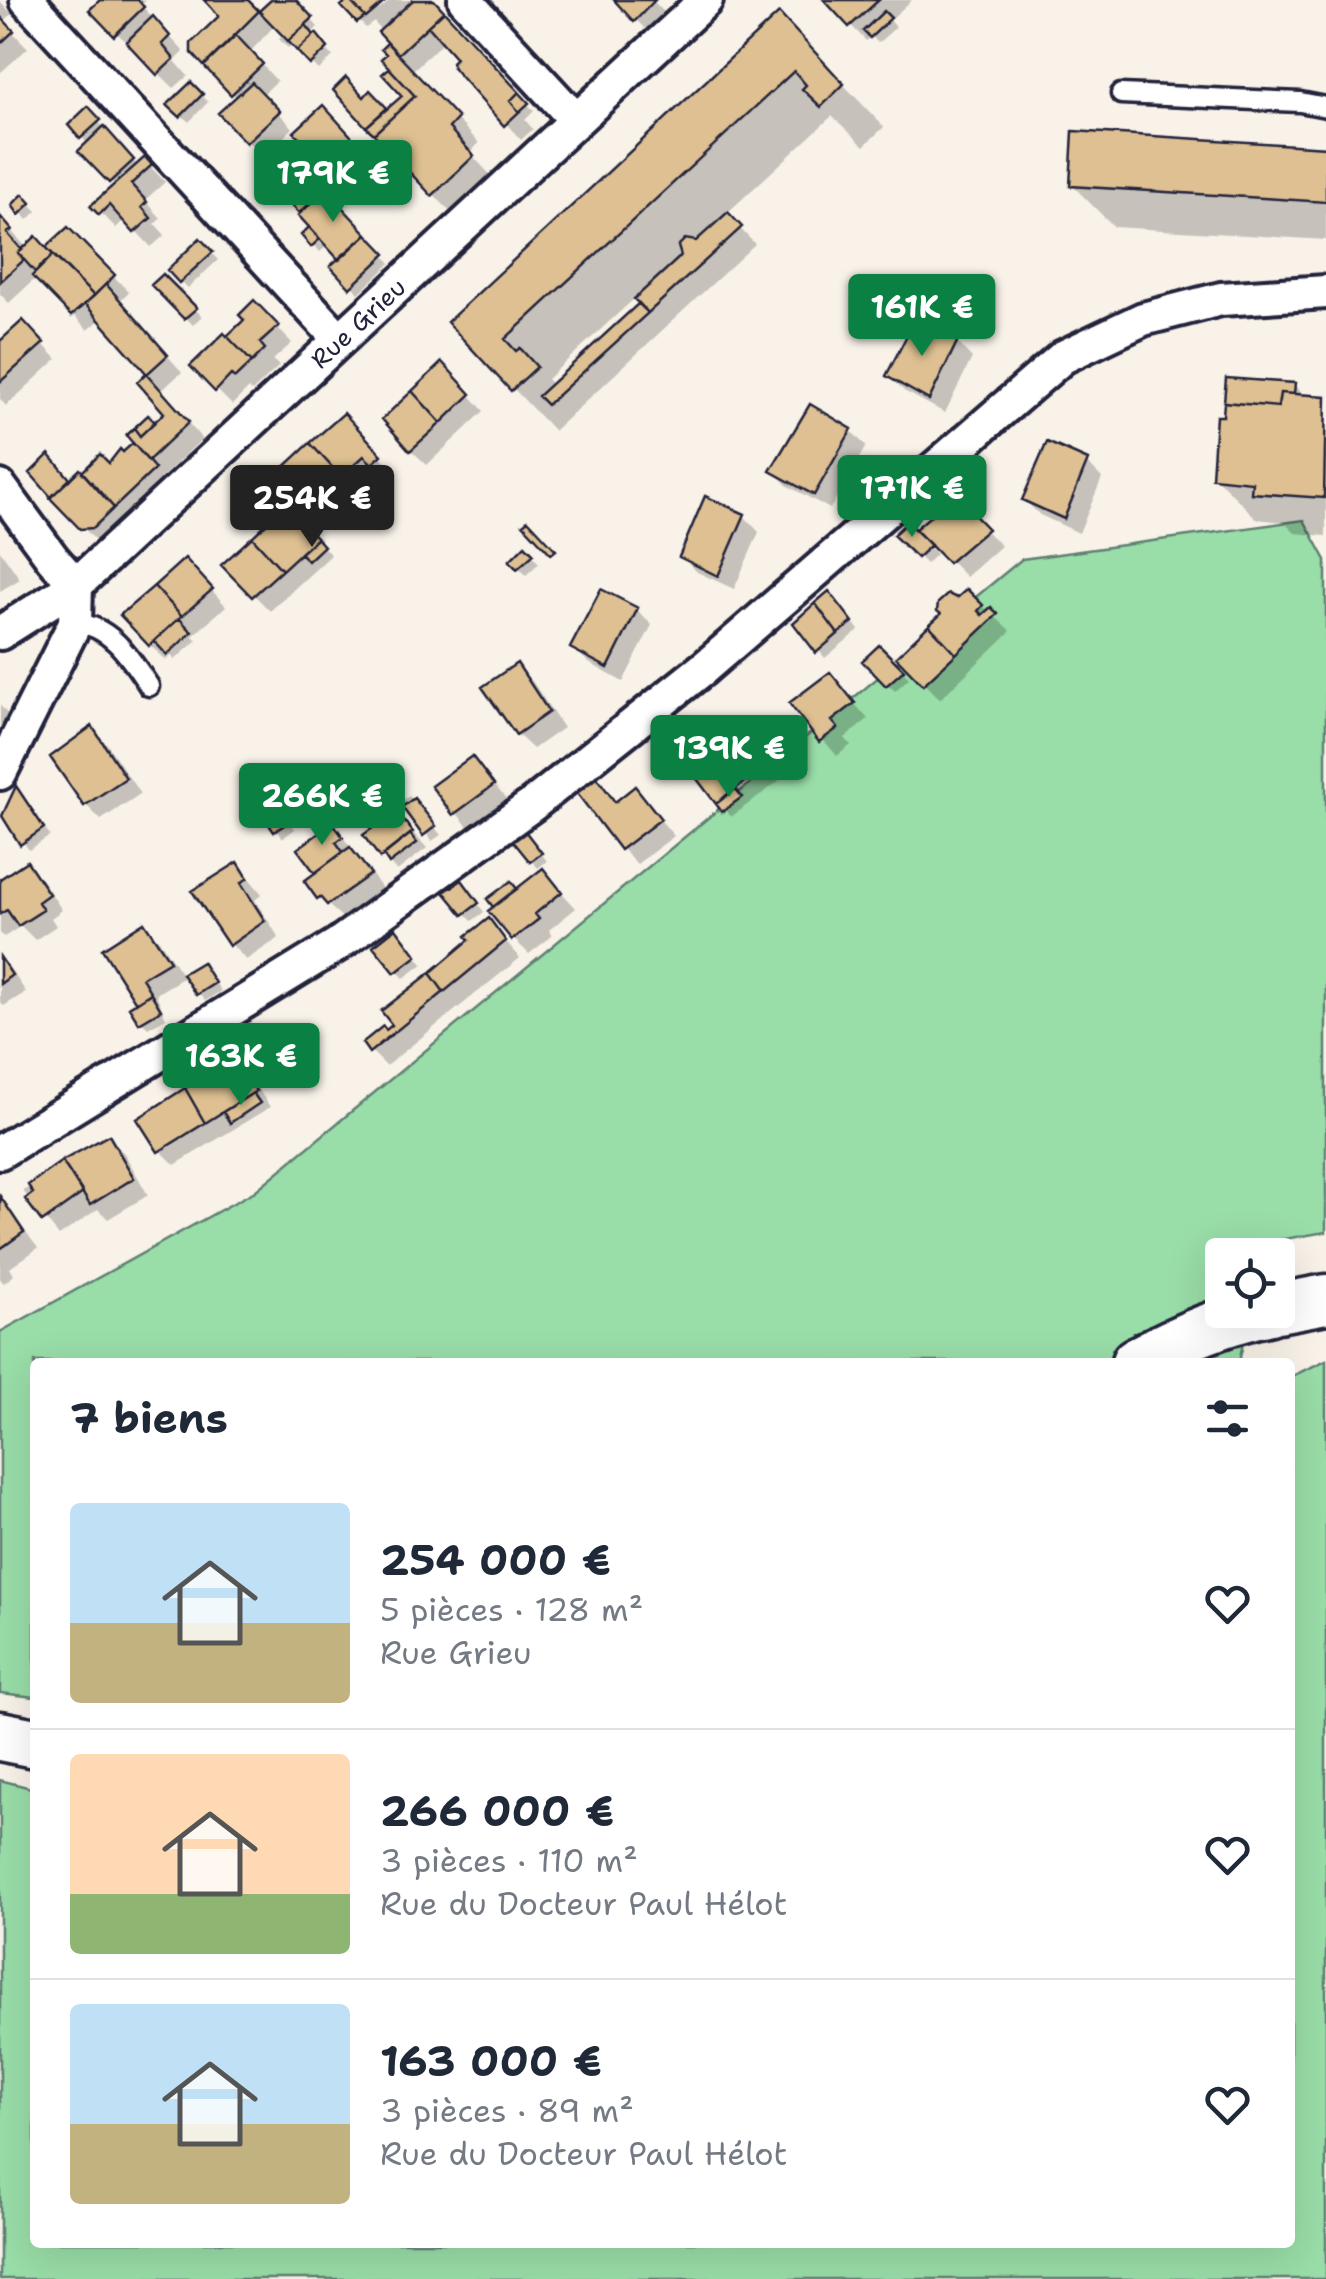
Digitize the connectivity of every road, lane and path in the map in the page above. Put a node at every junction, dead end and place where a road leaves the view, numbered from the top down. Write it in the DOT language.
graph roads {
  1 [pos="28,0"];
  2 [pos="465,0"];
  3 [pos="706,0"];
  4 [pos="1121,94"];
  5 [pos="1326,107"];
  6 [pos="576,120"];
  7 [pos="1326,292"];
  8 [pos="340,340"];
  9 [pos="0,487"];
  10 [pos="76,585"];
  11 [pos="76,624"];
  12 [pos="0,635"];
  13 [pos="56,663"];
  14 [pos="149,686"];
  15 [pos="0,774"];
  16 [pos="0,1152"];
  17 [pos="1326,1299"];
  18 [pos="1295,1305"];
  19 [pos="1210,1328"];
  20 [pos="1144,1358"];
  21 [pos="0,1736"];
  22 [pos="30,1741"];
  1 -- 8 [label="street"];
  2 -- 6 [label="street"];
  3 -- 6 [label="street, Rue Grieu"];
  4 -- 5 [label="lane"];
  6 -- 8 [label="street, Rue Grieu"];
  7 -- 16 [label="street"];
  8 -- 10 [label="street, Rue Grieu"];
  9 -- 10 [label="street"];
  10 -- 11 [label="street"];
  10 -- 12 [label="street, Rue Grieu"];
  11 -- 13 [label="street"];
  11 -- 14 [label="lane"];
  12 -- 13 [label="street"];
  13 -- 15 [label="street"];
  17 -- 18 [label="street"];
  19 -- 20 [label="street"];
  21 -- 22 [label="street"];
}
